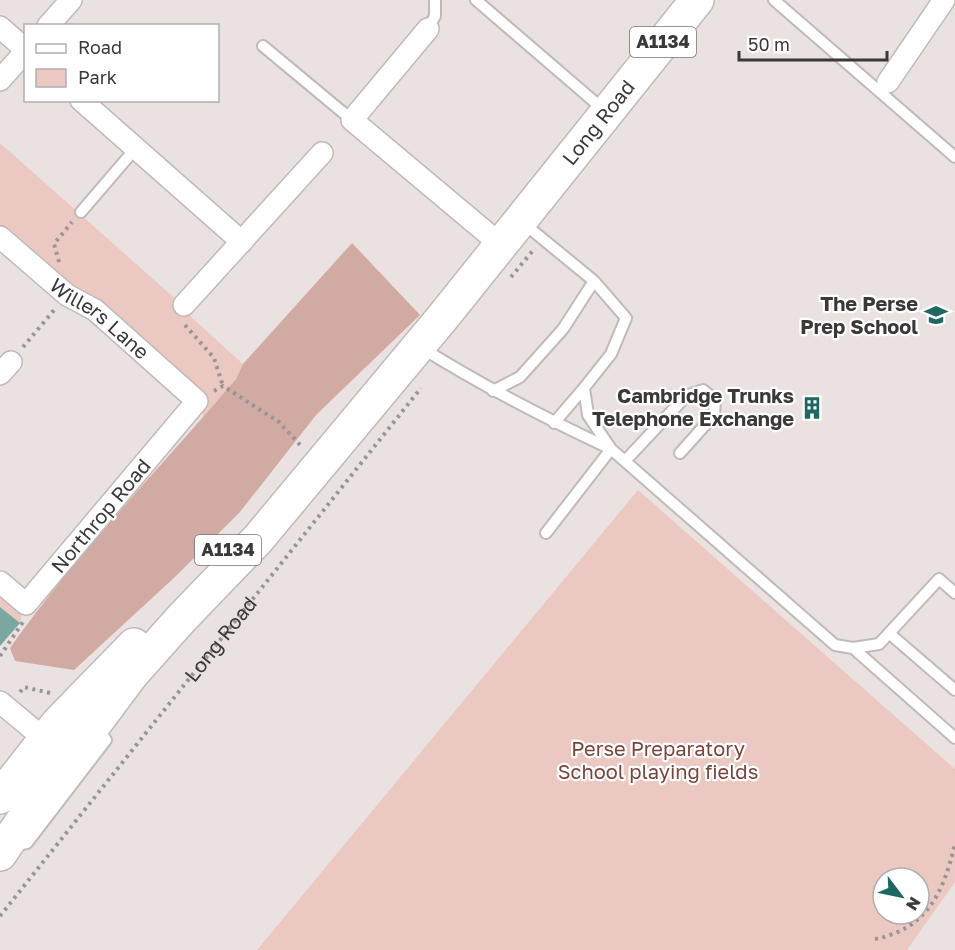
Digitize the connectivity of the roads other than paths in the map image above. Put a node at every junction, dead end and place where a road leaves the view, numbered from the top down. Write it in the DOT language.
graph roads {
  1 [pos="70,0"];
  2 [pos="435,0"];
  3 [pos="476,0"];
  4 [pos="697,0"];
  5 [pos="774,0"];
  6 [pos="944,0"];
  7 [pos="50,24"];
  8 [pos="0,27"];
  9 [pos="428,29"];
  10 [pos="263,46"];
  11 [pos="24,49"];
  12 [pos="24,53"];
  13 [pos="0,80"];
  14 [pos="888,82"];
  15 [pos="83,102"];
  16 [pos="607,112"];
  17 [pos="352,120"];
  18 [pos="135,149"];
  19 [pos="322,153"];
  20 [pos="955,157"];
  21 [pos="81,212"];
  22 [pos="510,232"];
  23 [pos="0,237"];
  24 [pos="242,242"];
  25 [pos="594,281"];
  26 [pos="184,305"];
  27 [pos="423,355"];
  28 [pos="584,388"];
  29 [pos="493,391"];
  30 [pos="197,401"];
  31 [pos="554,423"];
  32 [pos="611,449"];
  33 [pos="680,453"];
  34 [pos="626,461"];
  35 [pos="546,533"];
  36 [pos="0,582"];
  37 [pos="955,593"];
  38 [pos="890,634"];
  39 [pos="853,648"];
  40 [pos="955,690"];
  41 [pos="4,705"];
  42 [pos="96,723"];
  43 [pos="955,738"];
  44 [pos="56,748"];
  45 [pos="0,796"];
  46 [pos="2,849"];
  1 -- 7 [label="street"];
  2 -- 9 [label="lane"];
  3 -- 16 [label="lane"];
  4 -- 16 [label="main road, Long Road / A1134"];
  5 -- 20 [label="lane"];
  6 -- 14 [label="street"];
  8 -- 11 [label="street"];
  9 -- 17 [label="street"];
  10 -- 17 [label="lane"];
  12 -- 13 [label="street"];
  15 -- 18 [label="street"];
  16 -- 22 [label="main road, Long Road / A1134"];
  17 -- 22 [label="street"];
  18 -- 21 [label="lane"];
  18 -- 24 [label="street"];
  19 -- 24 [label="street"];
  22 -- 25 [label="lane"];
  22 -- 27 [label="main road, Long Road / A1134"];
  23 -- 30 [label="street, Willers Lane"];
  24 -- 26 [label="street"];
  25 -- 28 [label="lane"];
  25 -- 29 [label="lane"];
  27 -- 29 [label="lane"];
  27 -- 42 [label="main road, Long Road / A1134"];
  27 -- 44 [label="main road, Long Road / A1134"];
  28 -- 31 [label="lane"];
  28 -- 32 [label="lane"];
  29 -- 31 [label="lane"];
  30 -- 36 [label="street, Northrop Road"];
  31 -- 32 [label="lane"];
  32 -- 34 [label="lane"];
  32 -- 35 [label="lane"];
  33 -- 34 [label="lane"];
  34 -- 39 [label="lane"];
  37 -- 38 [label="lane"];
  38 -- 39 [label="lane"];
  38 -- 40 [label="lane"];
  39 -- 43 [label="lane"];
  41 -- 44 [label="street"];
  42 -- 44 [label="main road, Long Road / A1134"];
  42 -- 46 [label="lane"];
  44 -- 45 [label="main road, Long Road / A1134"];
  44 -- 46 [label="main road, Long Road / A1134"];
}
